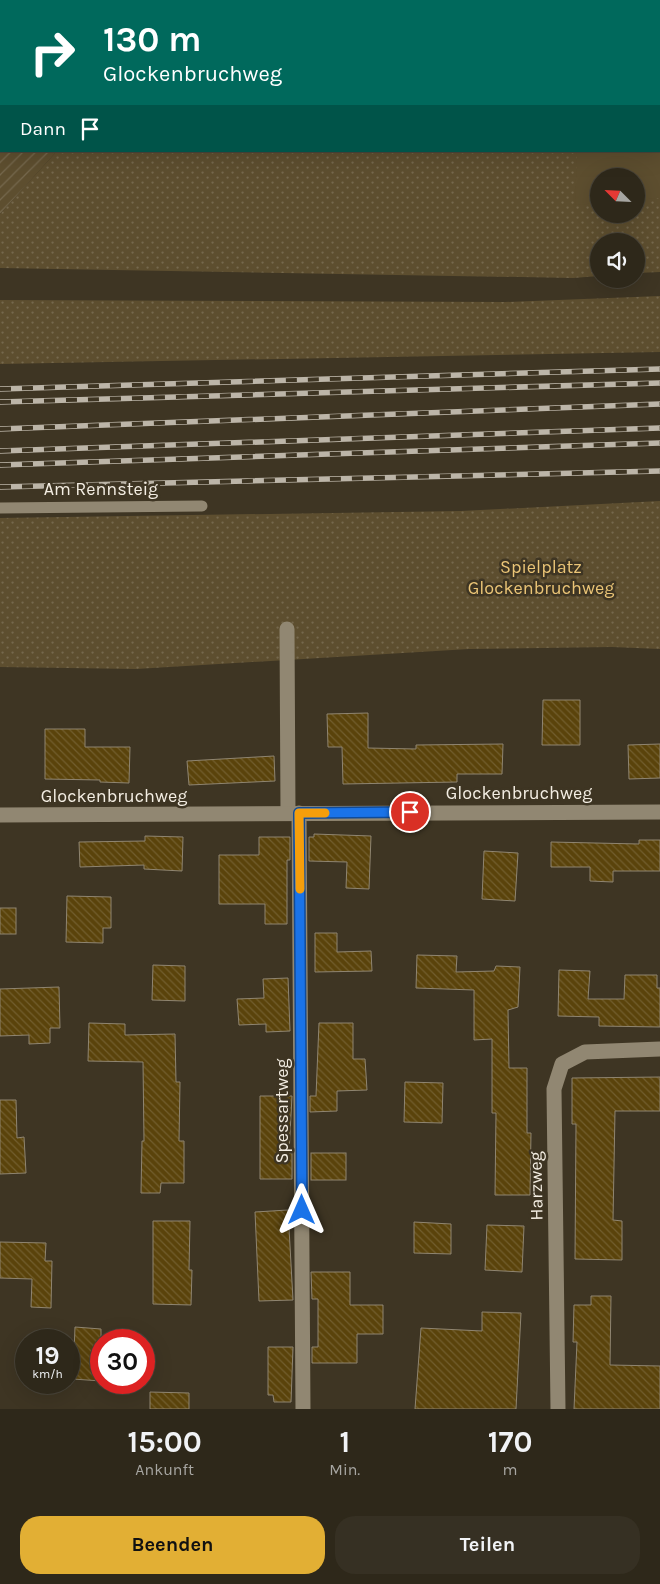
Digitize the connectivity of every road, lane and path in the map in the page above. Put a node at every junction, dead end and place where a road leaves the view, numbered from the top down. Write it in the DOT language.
graph roads {
  1 [pos="202,506"];
  2 [pos="0,508"];
  3 [pos="287,629"];
  4 [pos="660,812"];
  5 [pos="294,813"];
  6 [pos="0,815"];
  7 [pos="660,1049"];
  8 [pos="302,1409"];
  9 [pos="558,1409"];
  1 -- 2 [label="lane, Am Rennsteig"];
  3 -- 5 [label="street"];
  4 -- 5 [label="street, Glockenbruchweg"];
  5 -- 6 [label="street, Glockenbruchweg"];
  5 -- 8 [label="street, Spessartweg"];
  7 -- 9 [label="street, Harzweg"];
}
